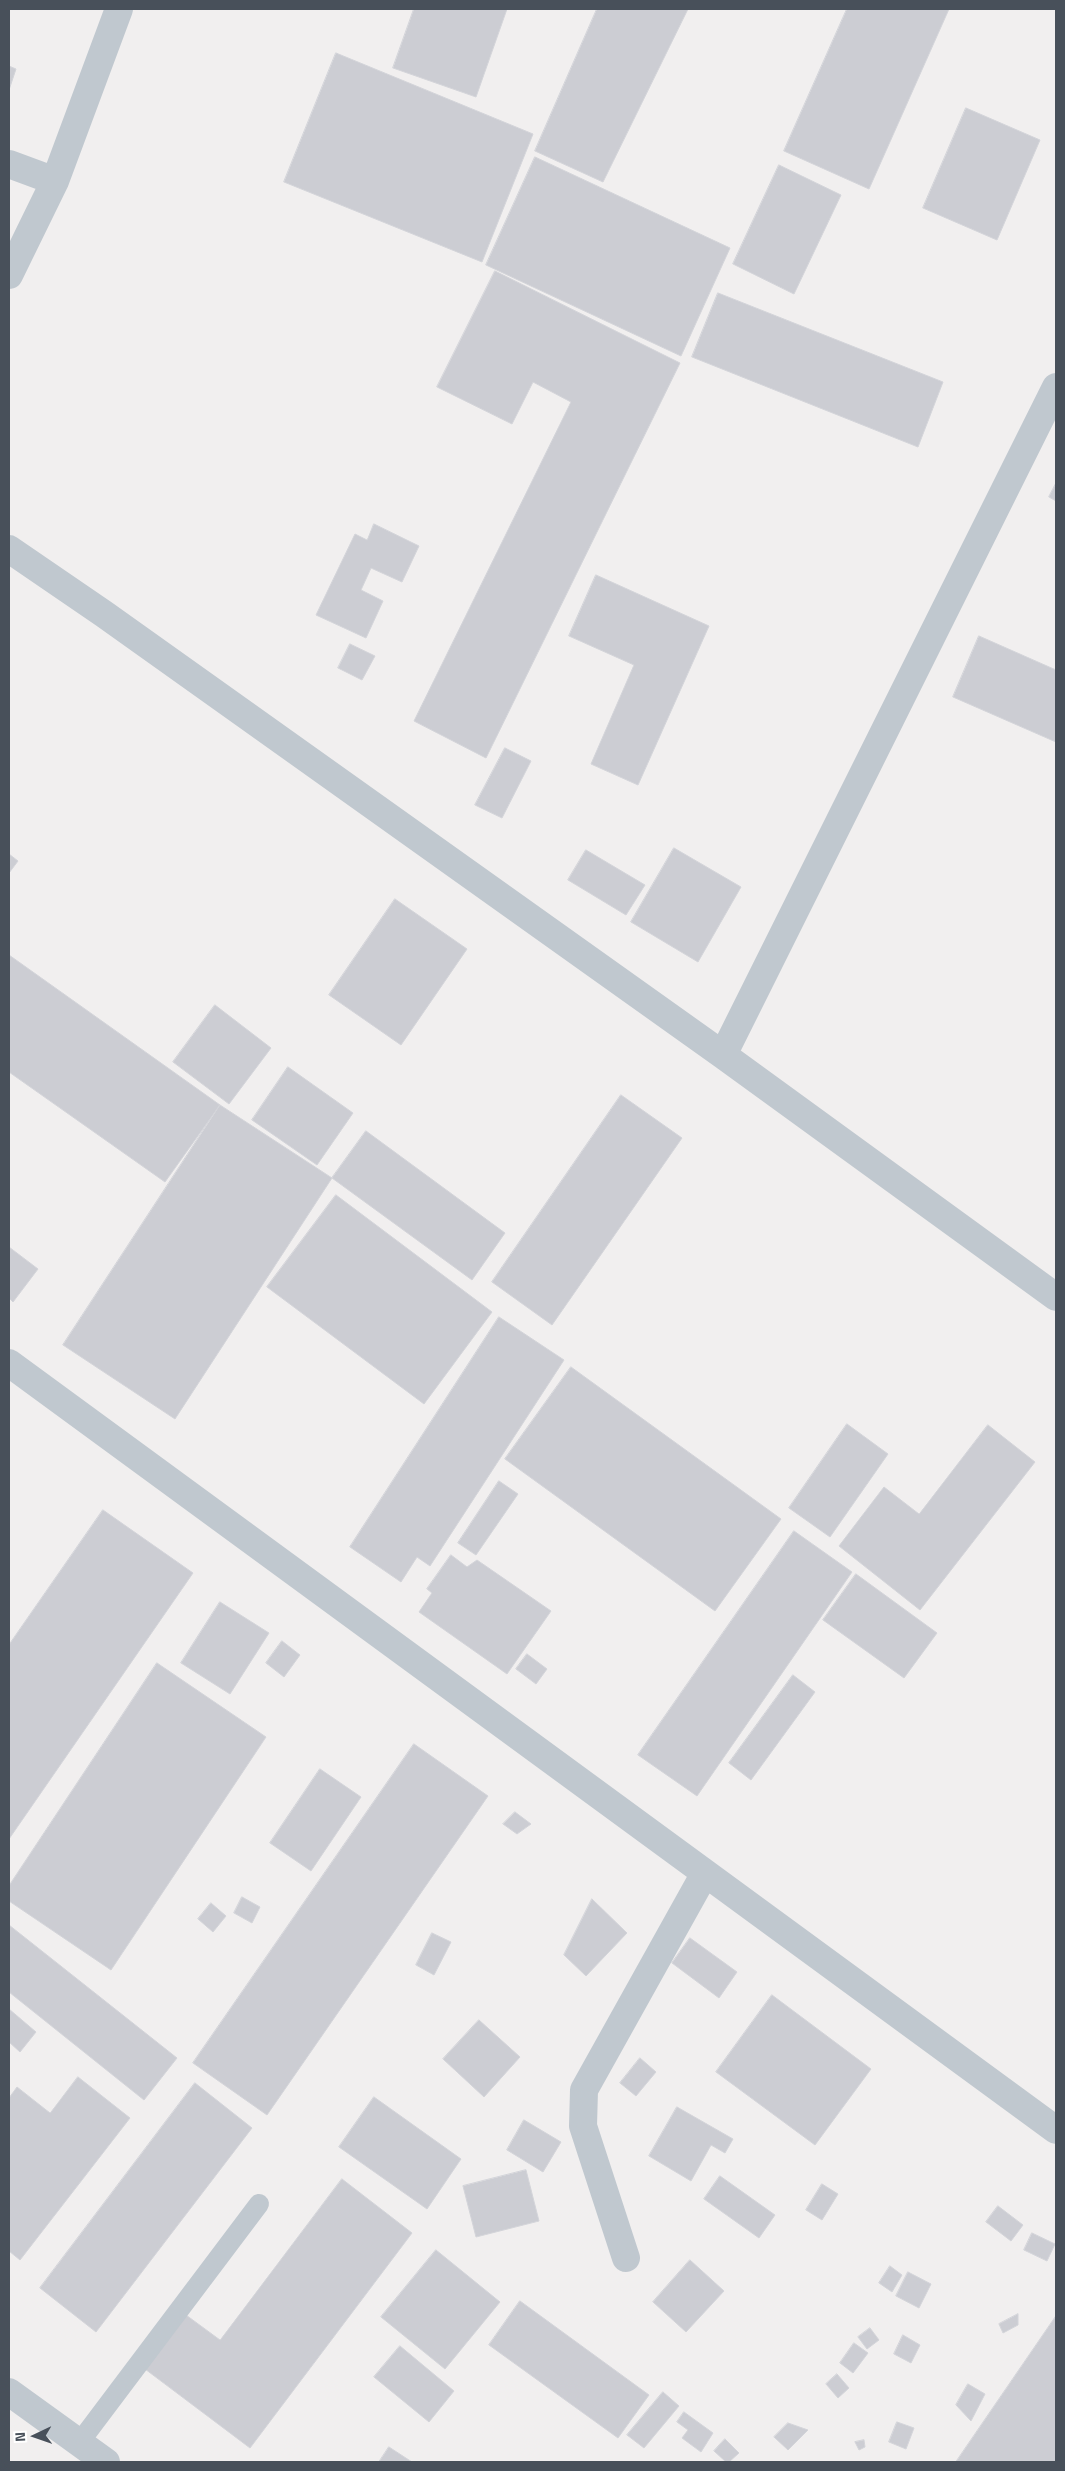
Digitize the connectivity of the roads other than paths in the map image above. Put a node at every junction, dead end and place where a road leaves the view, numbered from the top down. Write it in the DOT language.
graph roads {
  1 [pos="119,9"];
  2 [pos="9,164"];
  3 [pos="55,181"];
  4 [pos="9,275"];
  5 [pos="1056,387"];
  6 [pos="9,549"];
  7 [pos="723,1055"];
  8 [pos="1056,1297"];
  9 [pos="9,1363"];
  10 [pos="705,1873"];
  11 [pos="1056,2130"];
  12 [pos="259,2204"];
  13 [pos="626,2258"];
  14 [pos="9,2392"];
  15 [pos="80,2443"];
  16 [pos="106,2462"];
  1 -- 3 [label="street"];
  2 -- 3 [label="street"];
  3 -- 4 [label="street"];
  5 -- 7 [label="street"];
  6 -- 7 [label="street"];
  7 -- 8 [label="street"];
  9 -- 10 [label="street"];
  10 -- 11 [label="street"];
  10 -- 13 [label="street"];
  12 -- 15 [label="lane"];
  14 -- 15 [label="street"];
  15 -- 16 [label="street"];
}
